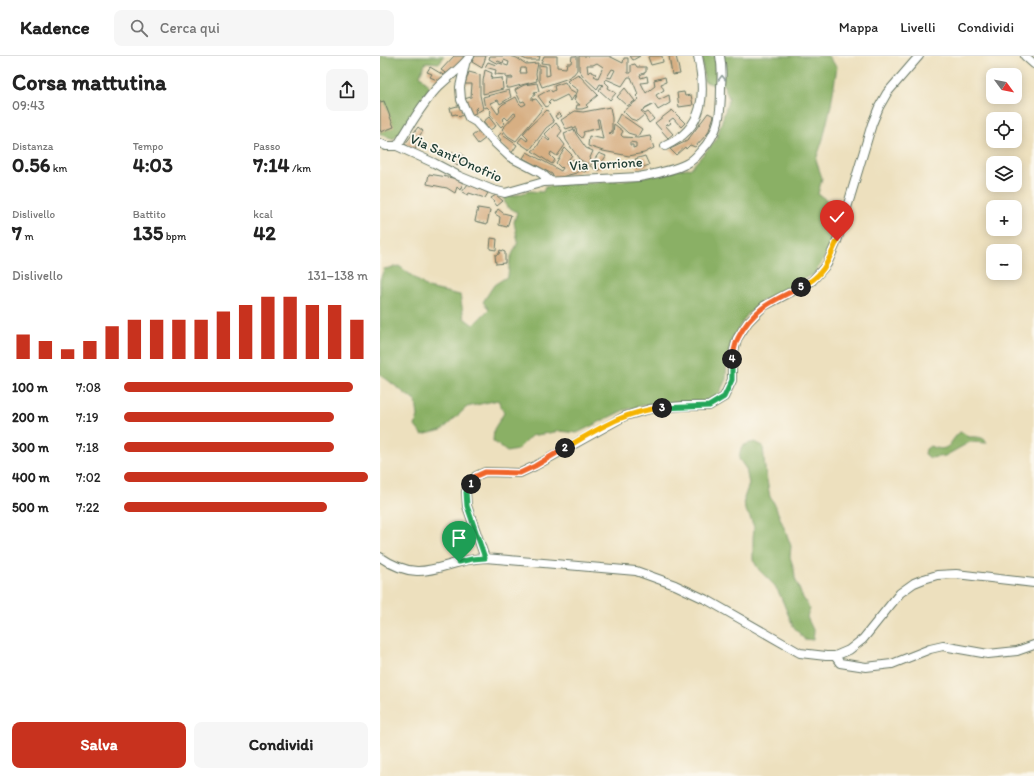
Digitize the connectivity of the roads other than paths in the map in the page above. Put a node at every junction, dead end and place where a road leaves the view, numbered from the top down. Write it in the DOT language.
graph roads {
  1 [pos="470,56"];
  2 [pos="698,56"];
  3 [pos="720,56"];
  4 [pos="919,56"];
  5 [pos="1025,56"];
  6 [pos="465,64"];
  7 [pos="1034,64"];
  8 [pos="380,143"];
  9 [pos="397,146"];
  10 [pos="665,146"];
  11 [pos="550,181"];
  12 [pos="380,557"];
  13 [pos="485,558"];
  14 [pos="1034,583"];
  15 [pos="1034,645"];
  16 [pos="835,656"];
  1 -- 6 [label="street"];
  2 -- 10 [label="street"];
  11 -- 3 [label="street, Via Torrione, one-way"];
  4 -- 13 [label="street"];
  5 -- 7 [label="street"];
  6 -- 9 [label="street"];
  6 -- 11 [label="street"];
  8 -- 9 [label="street, Via Sant'Onofrio"];
  9 -- 11 [label="street, Via Sant'Onofrio"];
  12 -- 13 [label="street"];
  13 -- 16 [label="street"];
  14 -- 16 [label="street"];
  15 -- 16 [label="street"];
}
